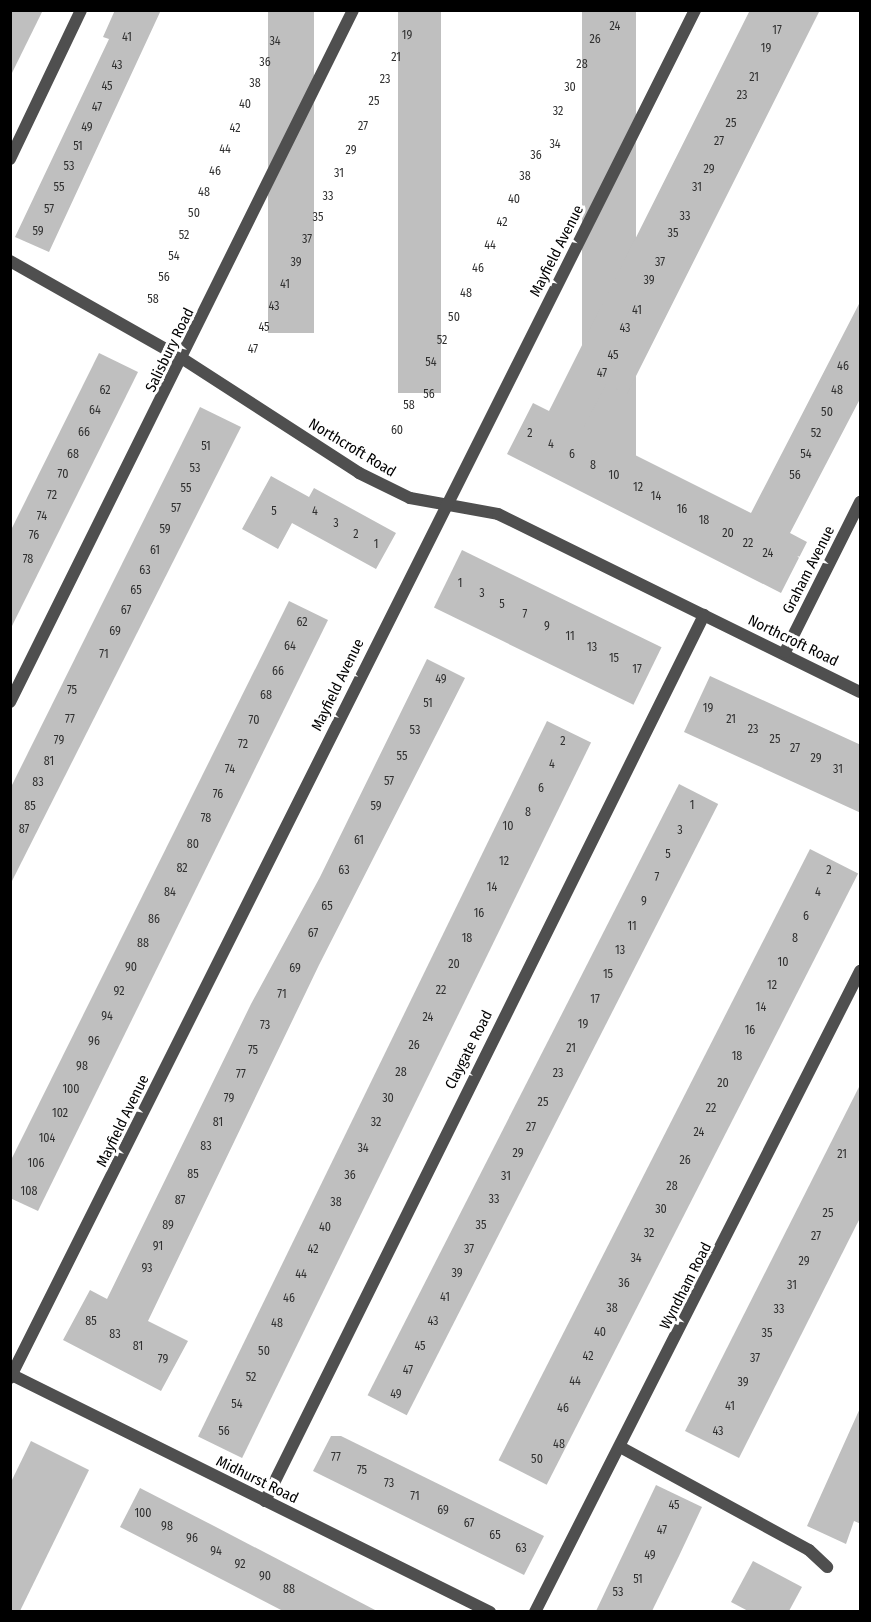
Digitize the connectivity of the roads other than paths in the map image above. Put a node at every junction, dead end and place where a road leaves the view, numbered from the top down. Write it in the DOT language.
graph roads {
  1 [pos="81,10"];
  2 [pos="353,10"];
  3 [pos="695,10"];
  4 [pos="10,159"];
  5 [pos="10,261"];
  6 [pos="183,358"];
  7 [pos="446,502"];
  8 [pos="861,502"];
  9 [pos="704,615"];
  10 [pos="785,652"];
  11 [pos="861,692"];
  12 [pos="10,702"];
  13 [pos="861,971"];
  14 [pos="11,1376"];
  15 [pos="622,1448"];
  16 [pos="265,1501"];
  17 [pos="827,1567"];
  18 [pos="490,1611"];
  19 [pos="535,1611"];
  1 -- 4 [label="street"];
  2 -- 6 [label="street, Salisbury Road"];
  3 -- 7 [label="street, Mayfield Avenue"];
  5 -- 6 [label="street, Northcroft Road"];
  6 -- 7 [label="street, Northcroft Road"];
  6 -- 12 [label="street, Salisbury Road"];
  7 -- 9 [label="street, Northcroft Road"];
  7 -- 14 [label="street, Mayfield Avenue"];
  8 -- 10 [label="street, Graham Avenue"];
  9 -- 10 [label="street, Northcroft Road"];
  9 -- 16 [label="street, Claygate Road"];
  10 -- 11 [label="street, Northcroft Road"];
  13 -- 15 [label="street, Wyndham Road"];
  14 -- 16 [label="street, Midhurst Road"];
  15 -- 17 [label="street"];
  15 -- 19 [label="street, Wyndham Road"];
  16 -- 18 [label="street, Midhurst Road"];
}
